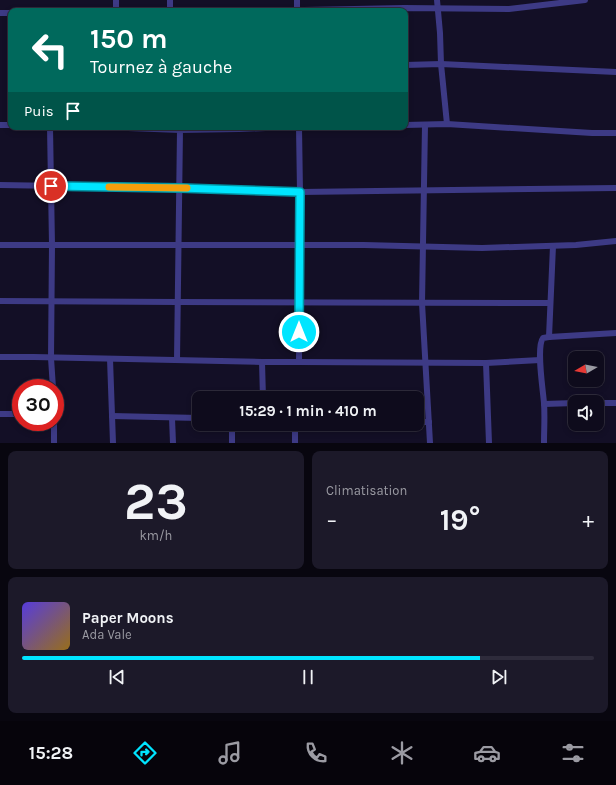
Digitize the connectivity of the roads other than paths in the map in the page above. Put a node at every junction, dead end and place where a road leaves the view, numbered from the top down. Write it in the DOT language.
graph roads {
  1 [pos="437,0"];
  2 [pos="585,0"];
  3 [pos="438,7"];
  4 [pos="403,8"];
  5 [pos="441,64"];
  6 [pos="408,65"];
  7 [pos="616,72"];
  8 [pos="447,124"];
  9 [pos="408,125"];
  10 [pos="425,125"];
  11 [pos="50,130"];
  12 [pos="180,130"];
  13 [pos="299,130"];
  14 [pos="616,133"];
  15 [pos="0,185"];
  16 [pos="51,186"];
  17 [pos="180,188"];
  18 [pos="616,188"];
  19 [pos="424,191"];
  20 [pos="300,192"];
  21 [pos="616,241"];
  22 [pos="0,245"];
  23 [pos="52,245"];
  24 [pos="179,245"];
  25 [pos="300,246"];
  26 [pos="553,246"];
  27 [pos="424,247"];
  28 [pos="0,301"];
  29 [pos="52,301"];
  30 [pos="178,302"];
  31 [pos="300,302"];
  32 [pos="422,303"];
  33 [pos="550,303"];
  34 [pos="616,334"];
  35 [pos="549,336"];
  36 [pos="0,357"];
  37 [pos="51,358"];
  38 [pos="110,359"];
  39 [pos="177,360"];
  40 [pos="540,360"];
  41 [pos="262,362"];
  42 [pos="299,362"];
  43 [pos="425,362"];
  44 [pos="486,363"];
  45 [pos="52,379"];
  46 [pos="263,391"];
  47 [pos="616,402"];
  48 [pos="568,403"];
  49 [pos="604,403"];
  50 [pos="544,404"];
  51 [pos="0,414"];
  52 [pos="12,414"];
  53 [pos="112,416"];
  54 [pos="172,418"];
  55 [pos="192,418"];
  56 [pos="424,422"];
  57 [pos="429,422"];
  58 [pos="54,431"];
  59 [pos="232,431"];
  60 [pos="295,431"];
  61 [pos="54,443"];
  62 [pos="113,443"];
  63 [pos="173,443"];
  64 [pos="232,443"];
  65 [pos="295,443"];
  66 [pos="430,443"];
  67 [pos="489,443"];
  68 [pos="544,443"];
  1 -- 3 [label="street"];
  2 -- 3 [label="street"];
  3 -- 4 [label="street"];
  3 -- 5 [label="street"];
  5 -- 6 [label="street"];
  5 -- 7 [label="street"];
  5 -- 8 [label="street"];
  8 -- 10 [label="street"];
  8 -- 14 [label="street"];
  9 -- 10 [label="street"];
  10 -- 19 [label="street"];
  11 -- 16 [label="street"];
  12 -- 17 [label="street"];
  13 -- 20 [label="street"];
  15 -- 16 [label="street"];
  16 -- 17 [label="street"];
  16 -- 23 [label="street"];
  17 -- 20 [label="street"];
  17 -- 24 [label="street"];
  18 -- 19 [label="street"];
  19 -- 20 [label="street"];
  19 -- 27 [label="street"];
  20 -- 25 [label="street"];
  21 -- 26 [label="street"];
  22 -- 23 [label="street"];
  23 -- 24 [label="street"];
  23 -- 29 [label="street"];
  24 -- 25 [label="street"];
  24 -- 30 [label="street"];
  25 -- 27 [label="street"];
  25 -- 31 [label="street"];
  26 -- 27 [label="street"];
  26 -- 33 [label="street"];
  27 -- 32 [label="street"];
  28 -- 29 [label="street"];
  29 -- 30 [label="street"];
  29 -- 37 [label="street"];
  30 -- 31 [label="street"];
  30 -- 39 [label="street"];
  31 -- 32 [label="street"];
  31 -- 42 [label="street"];
  32 -- 33 [label="street"];
  32 -- 43 [label="street"];
  33 -- 35 [label="street"];
  34 -- 35 [label="street"];
  35 -- 40 [label="street"];
  36 -- 37 [label="street"];
  37 -- 38 [label="street"];
  37 -- 45 [label="street"];
  38 -- 39 [label="street"];
  38 -- 53 [label="street"];
  39 -- 41 [label="street"];
  40 -- 44 [label="street"];
  40 -- 50 [label="street"];
  41 -- 42 [label="street"];
  41 -- 46 [label="street"];
  42 -- 43 [label="street"];
  43 -- 44 [label="street"];
  43 -- 57 [label="street"];
  44 -- 67 [label="street"];
  47 -- 49 [label="street"];
  48 -- 50 [label="street"];
  50 -- 68 [label="street"];
  51 -- 52 [label="street"];
  53 -- 54 [label="street"];
  53 -- 62 [label="street"];
  54 -- 55 [label="street"];
  54 -- 63 [label="street"];
  56 -- 57 [label="street"];
  57 -- 66 [label="street"];
  58 -- 61 [label="street"];
  59 -- 64 [label="street"];
  60 -- 65 [label="street"];
}
